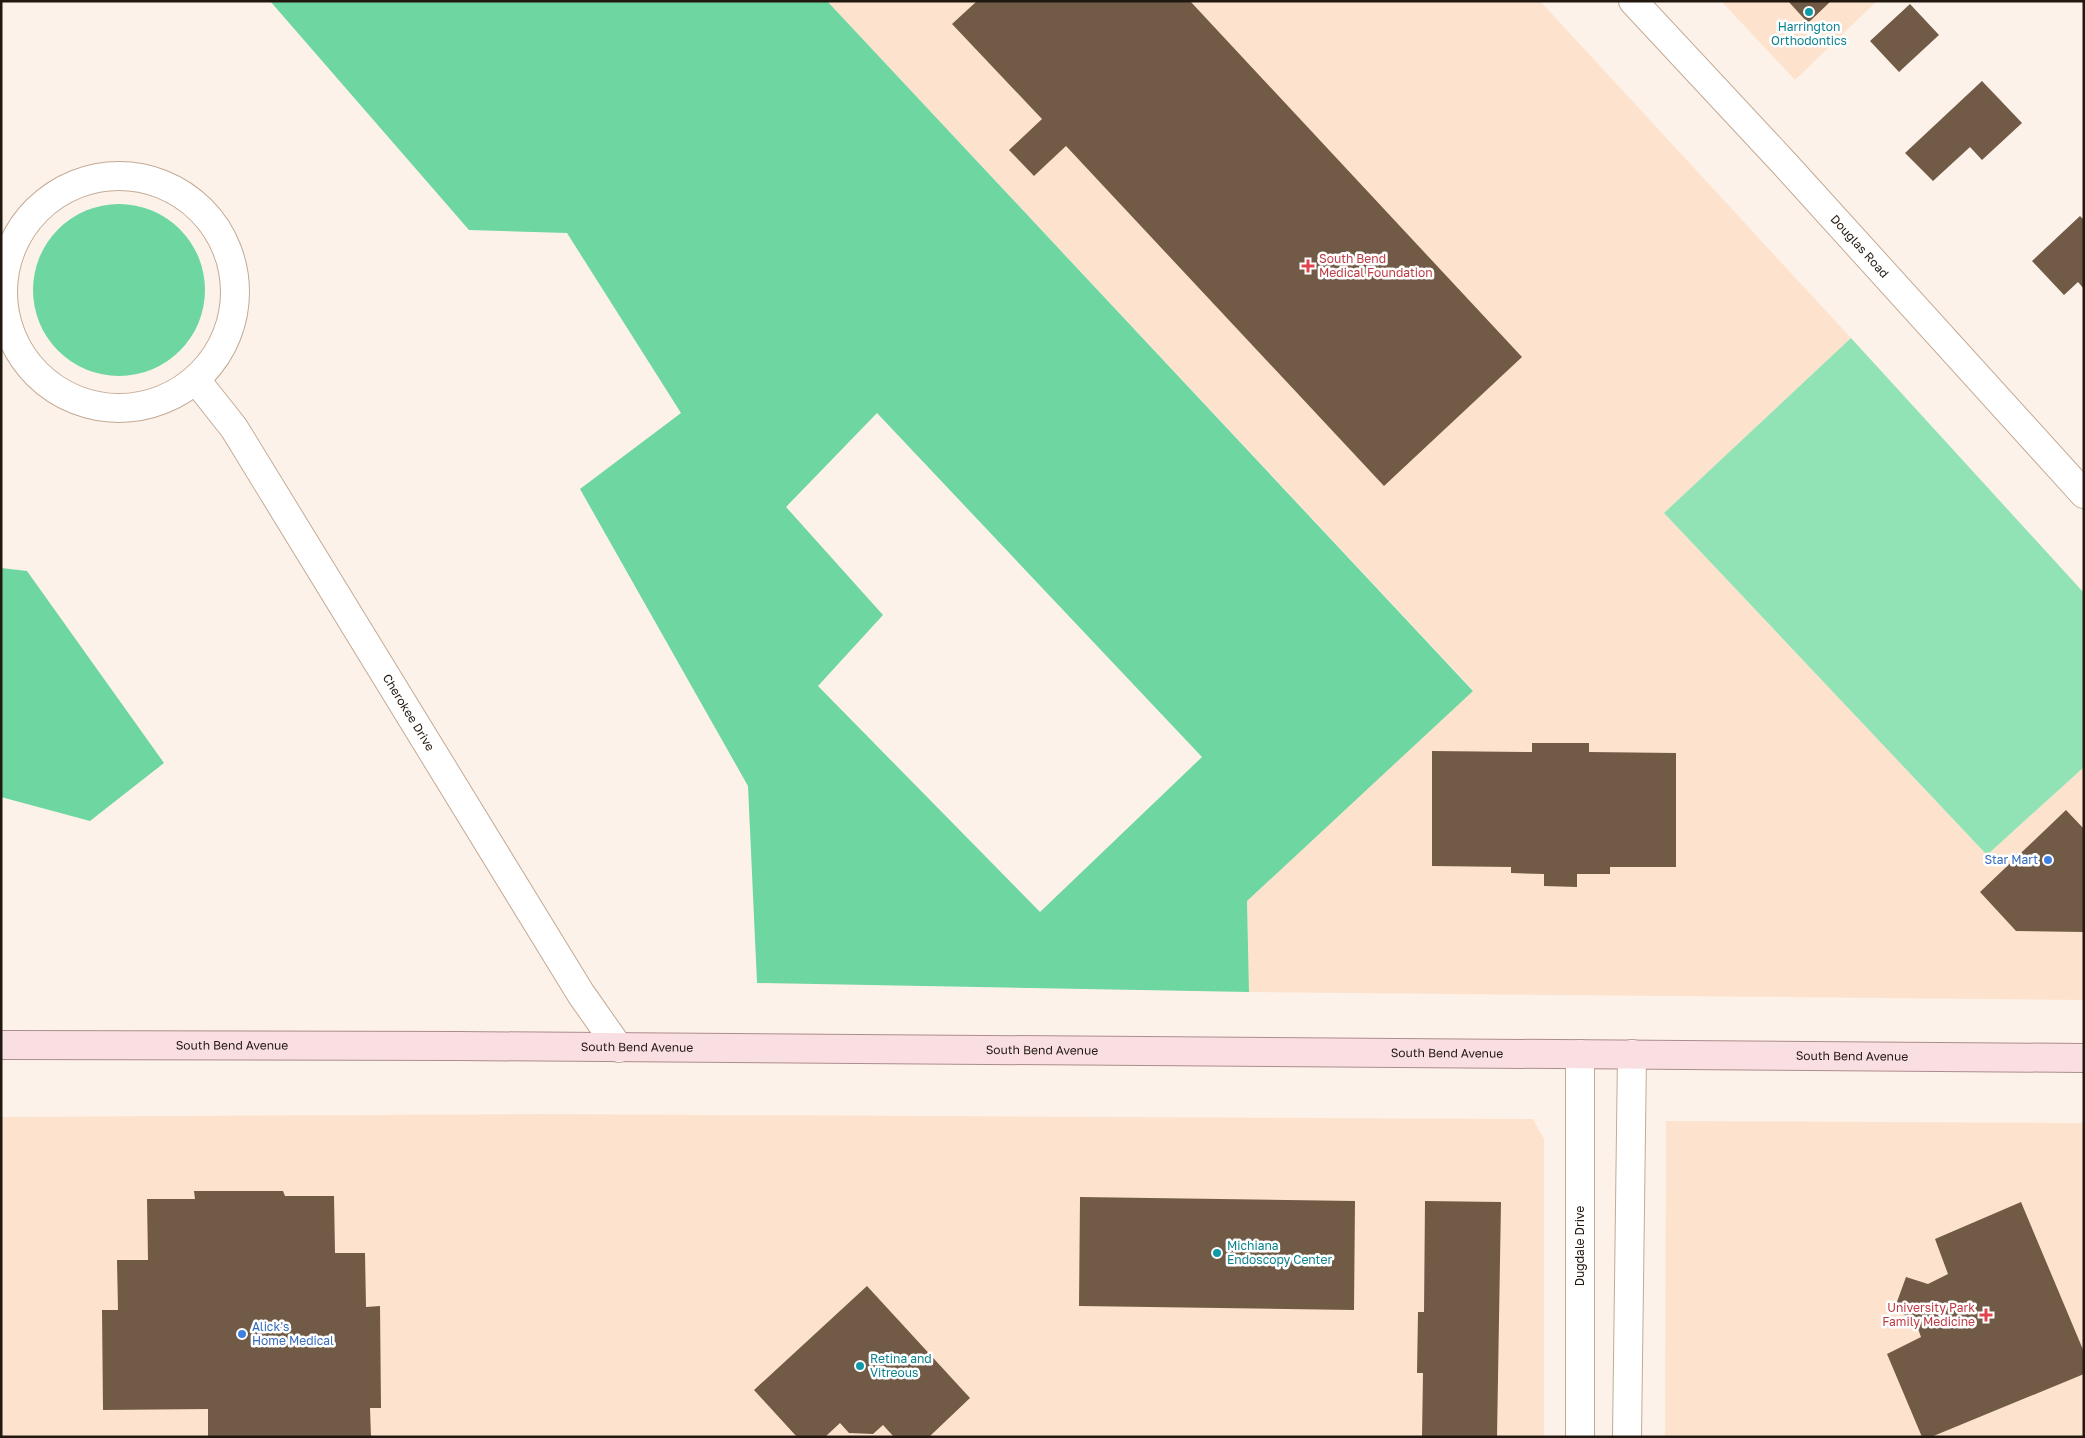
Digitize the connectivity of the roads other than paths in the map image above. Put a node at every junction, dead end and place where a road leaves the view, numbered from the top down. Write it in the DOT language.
graph roads {
  1 [pos="1633,1"];
  2 [pos="196,380"];
  3 [pos="2084,494"];
  4 [pos="1,1046"];
  5 [pos="619,1048"];
  6 [pos="1580,1054"];
  7 [pos="1632,1054"];
  8 [pos="2084,1058"];
  9 [pos="1580,1437"];
  10 [pos="1627,1437"];
  1 -- 3 [label="street, Douglas Road"];
  2 -- 2 [label="street"];
  2 -- 5 [label="street, Cherokee Drive"];
  4 -- 5 [label="main road, South Bend Avenue"];
  5 -- 6 [label="main road, South Bend Avenue"];
  6 -- 7 [label="main road, South Bend Avenue"];
  6 -- 9 [label="street, Dugdale Drive"];
  7 -- 8 [label="main road, South Bend Avenue"];
  7 -- 10 [label="street"];
}
